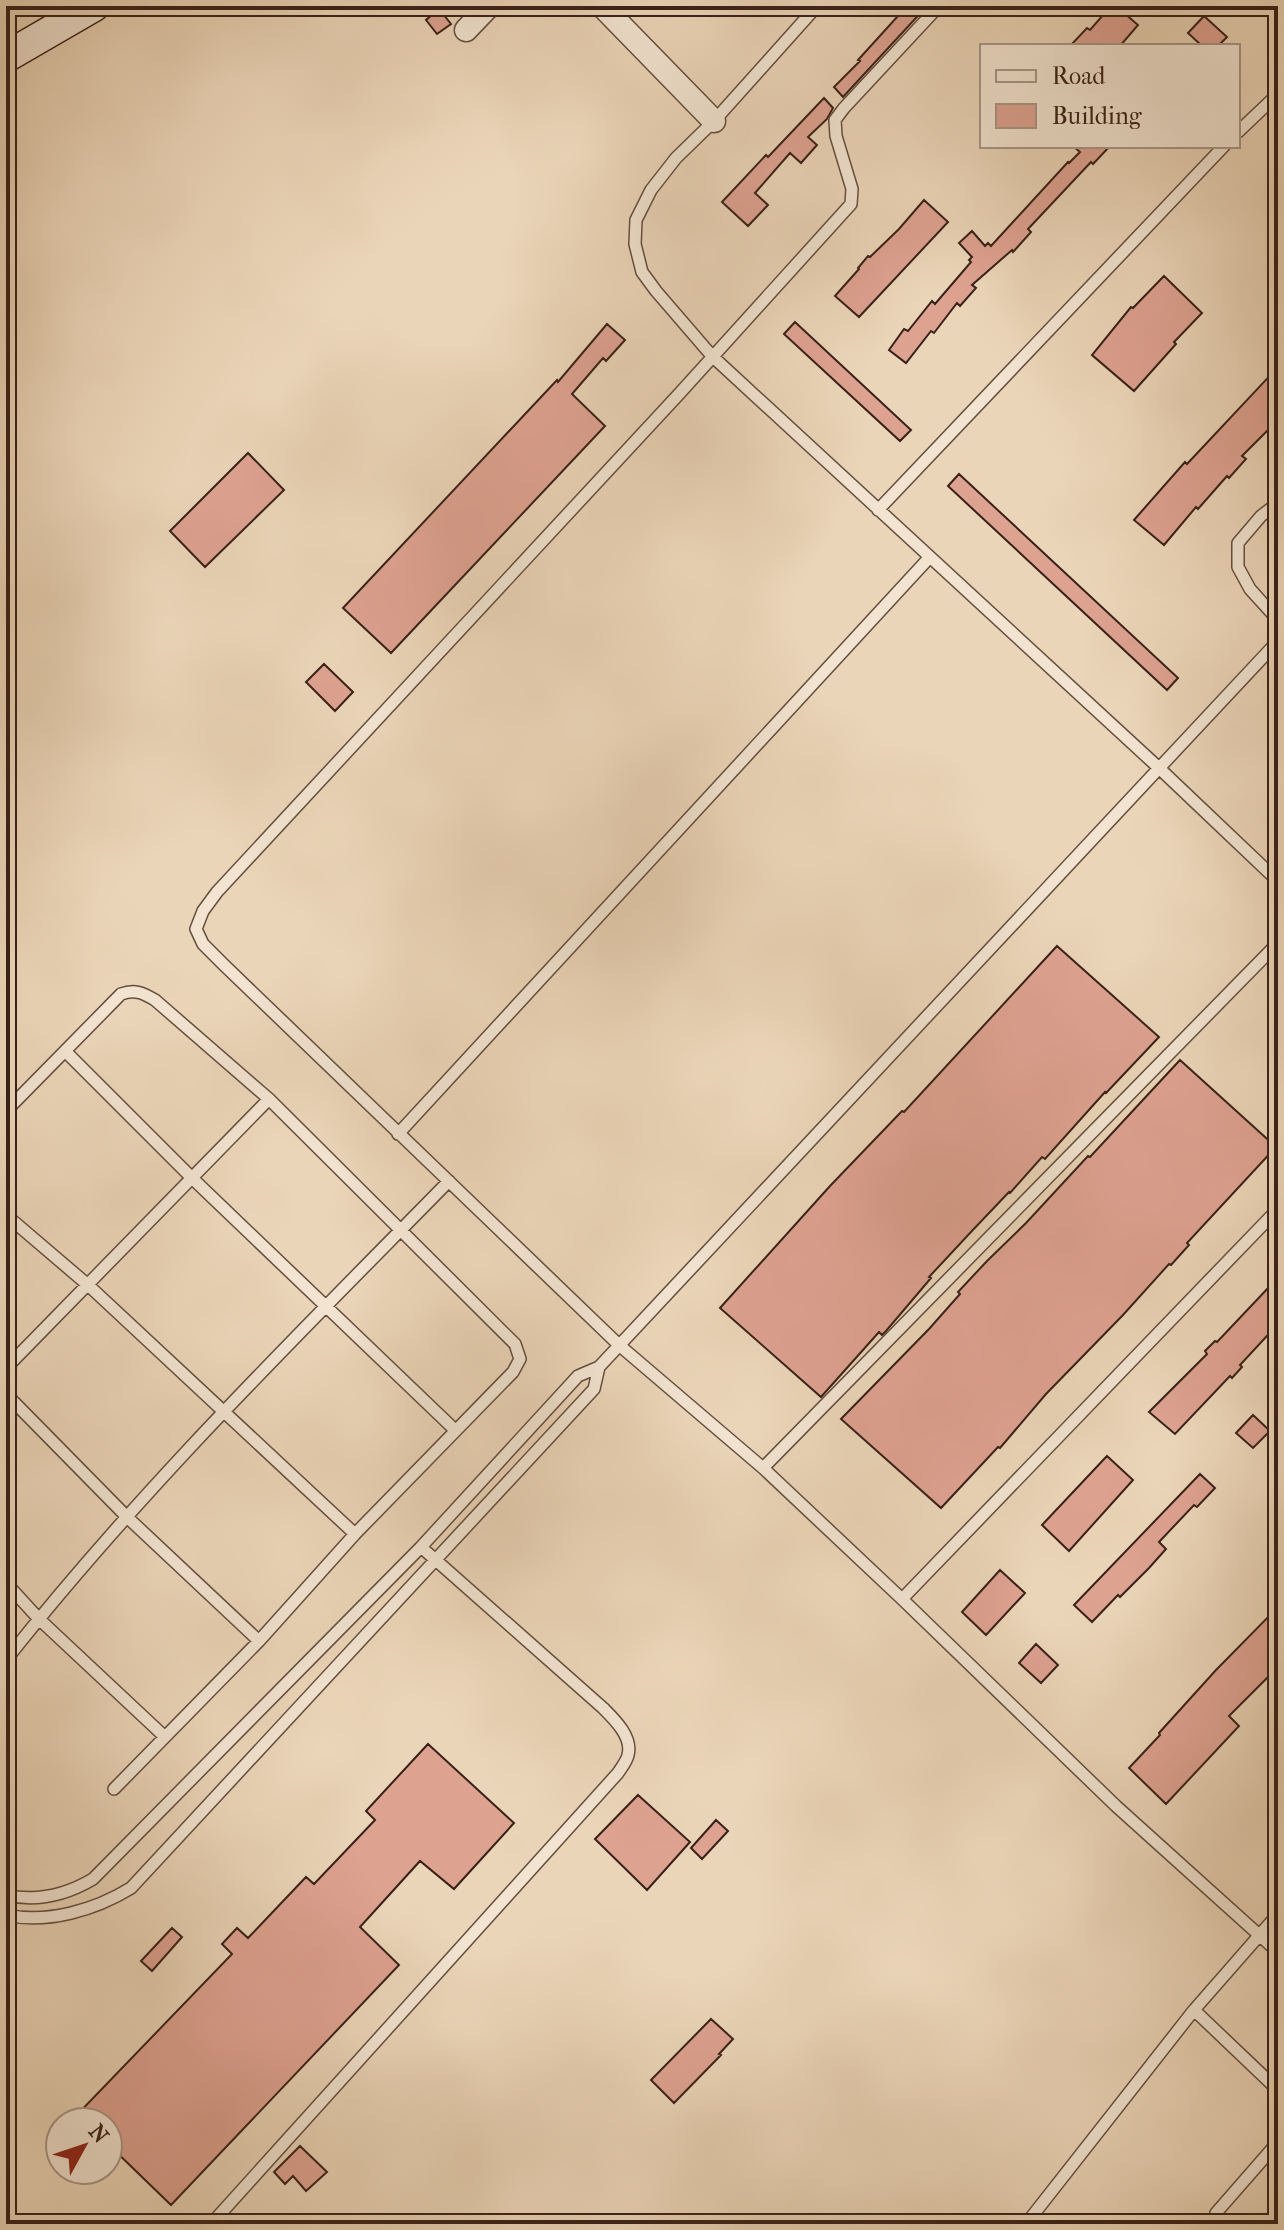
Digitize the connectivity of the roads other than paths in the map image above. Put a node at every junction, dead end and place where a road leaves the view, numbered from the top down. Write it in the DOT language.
graph roads {
  1 [pos="94,6"];
  2 [pos="489,6"];
  3 [pos="602,6"];
  4 [pos="817,6"];
  5 [pos="939,6"];
  6 [pos="466,30"];
  7 [pos="6,57"];
  8 [pos="1278,94"];
  9 [pos="714,121"];
  10 [pos="1240,130"];
  11 [pos="1222,148"];
  12 [pos="712,356"];
  13 [pos="1278,503"];
  14 [pos="878,510"];
  15 [pos="929,558"];
  16 [pos="1278,620"];
  17 [pos="1278,641"];
  18 [pos="1159,768"];
  19 [pos="1278,881"];
  20 [pos="1278,943"];
  21 [pos="65,1051"];
  22 [pos="269,1099"];
  23 [pos="6,1111"];
  24 [pos="398,1134"];
  25 [pos="193,1179"];
  26 [pos="449,1181"];
  27 [pos="1278,1209"];
  28 [pos="6,1215"];
  29 [pos="402,1230"];
  30 [pos="88,1285"];
  31 [pos="327,1306"];
  32 [pos="619,1345"];
  33 [pos="599,1367"];
  34 [pos="6,1368"];
  35 [pos="6,1394"];
  36 [pos="225,1411"];
  37 [pos="455,1430"];
  38 [pos="763,1468"];
  39 [pos="127,1517"];
  40 [pos="355,1534"];
  41 [pos="421,1547"];
  42 [pos="436,1560"];
  43 [pos="6,1583"];
  44 [pos="902,1599"];
  45 [pos="39,1619"];
  46 [pos="259,1641"];
  47 [pos="6,1660"];
  48 [pos="165,1737"];
  49 [pos="114,1789"];
  50 [pos="6,1895"];
  51 [pos="1278,1914"];
  52 [pos="6,1915"];
  53 [pos="1260,1935"];
  54 [pos="1278,1952"];
  55 [pos="1194,2010"];
  56 [pos="1278,2090"];
  57 [pos="1278,2142"];
  58 [pos="1216,2213"];
  59 [pos="213,2222"];
  60 [pos="1026,2224"];
  1 -- 7 [label="main road"];
  2 -- 6 [label="street"];
  3 -- 9 [label="street"];
  4 -- 9 [label="lane"];
  5 -- 12 [label="lane"];
  8 -- 10 [label="lane"];
  9 -- 12 [label="lane"];
  11 -- 14 [label="lane"];
  12 -- 14 [label="lane"];
  12 -- 24 [label="lane"];
  13 -- 16 [label="lane"];
  14 -- 15 [label="lane"];
  15 -- 18 [label="lane"];
  15 -- 24 [label="lane"];
  17 -- 18 [label="lane"];
  18 -- 19 [label="lane"];
  18 -- 32 [label="lane"];
  20 -- 38 [label="lane"];
  21 -- 22 [label="lane"];
  21 -- 23 [label="lane"];
  21 -- 25 [label="lane"];
  22 -- 25 [label="lane"];
  22 -- 29 [label="lane"];
  24 -- 26 [label="lane"];
  25 -- 30 [label="lane"];
  25 -- 31 [label="lane"];
  26 -- 29 [label="lane"];
  26 -- 32 [label="lane"];
  27 -- 44 [label="lane"];
  28 -- 30 [label="lane"];
  29 -- 31 [label="lane"];
  29 -- 37 [label="lane"];
  30 -- 34 [label="lane"];
  30 -- 36 [label="lane"];
  31 -- 36 [label="lane"];
  31 -- 37 [label="lane"];
  32 -- 33 [label="lane"];
  32 -- 38 [label="lane"];
  33 -- 41 [label="lane"];
  33 -- 42 [label="lane"];
  35 -- 39 [label="lane"];
  36 -- 39 [label="lane"];
  36 -- 40 [label="lane"];
  37 -- 40 [label="lane"];
  38 -- 44 [label="lane"];
  39 -- 45 [label="lane"];
  39 -- 46 [label="lane"];
  40 -- 46 [label="lane"];
  41 -- 42 [label="lane"];
  41 -- 50 [label="lane"];
  42 -- 52 [label="lane"];
  42 -- 59 [label="lane"];
  43 -- 45 [label="lane"];
  44 -- 53 [label="lane"];
  45 -- 47 [label="lane"];
  45 -- 48 [label="lane"];
  46 -- 48 [label="lane"];
  48 -- 49 [label="lane"];
  51 -- 53 [label="lane"];
  53 -- 54 [label="lane"];
  53 -- 55 [label="lane"];
  55 -- 56 [label="lane"];
  55 -- 60 [label="lane"];
  57 -- 58 [label="lane"];
}
